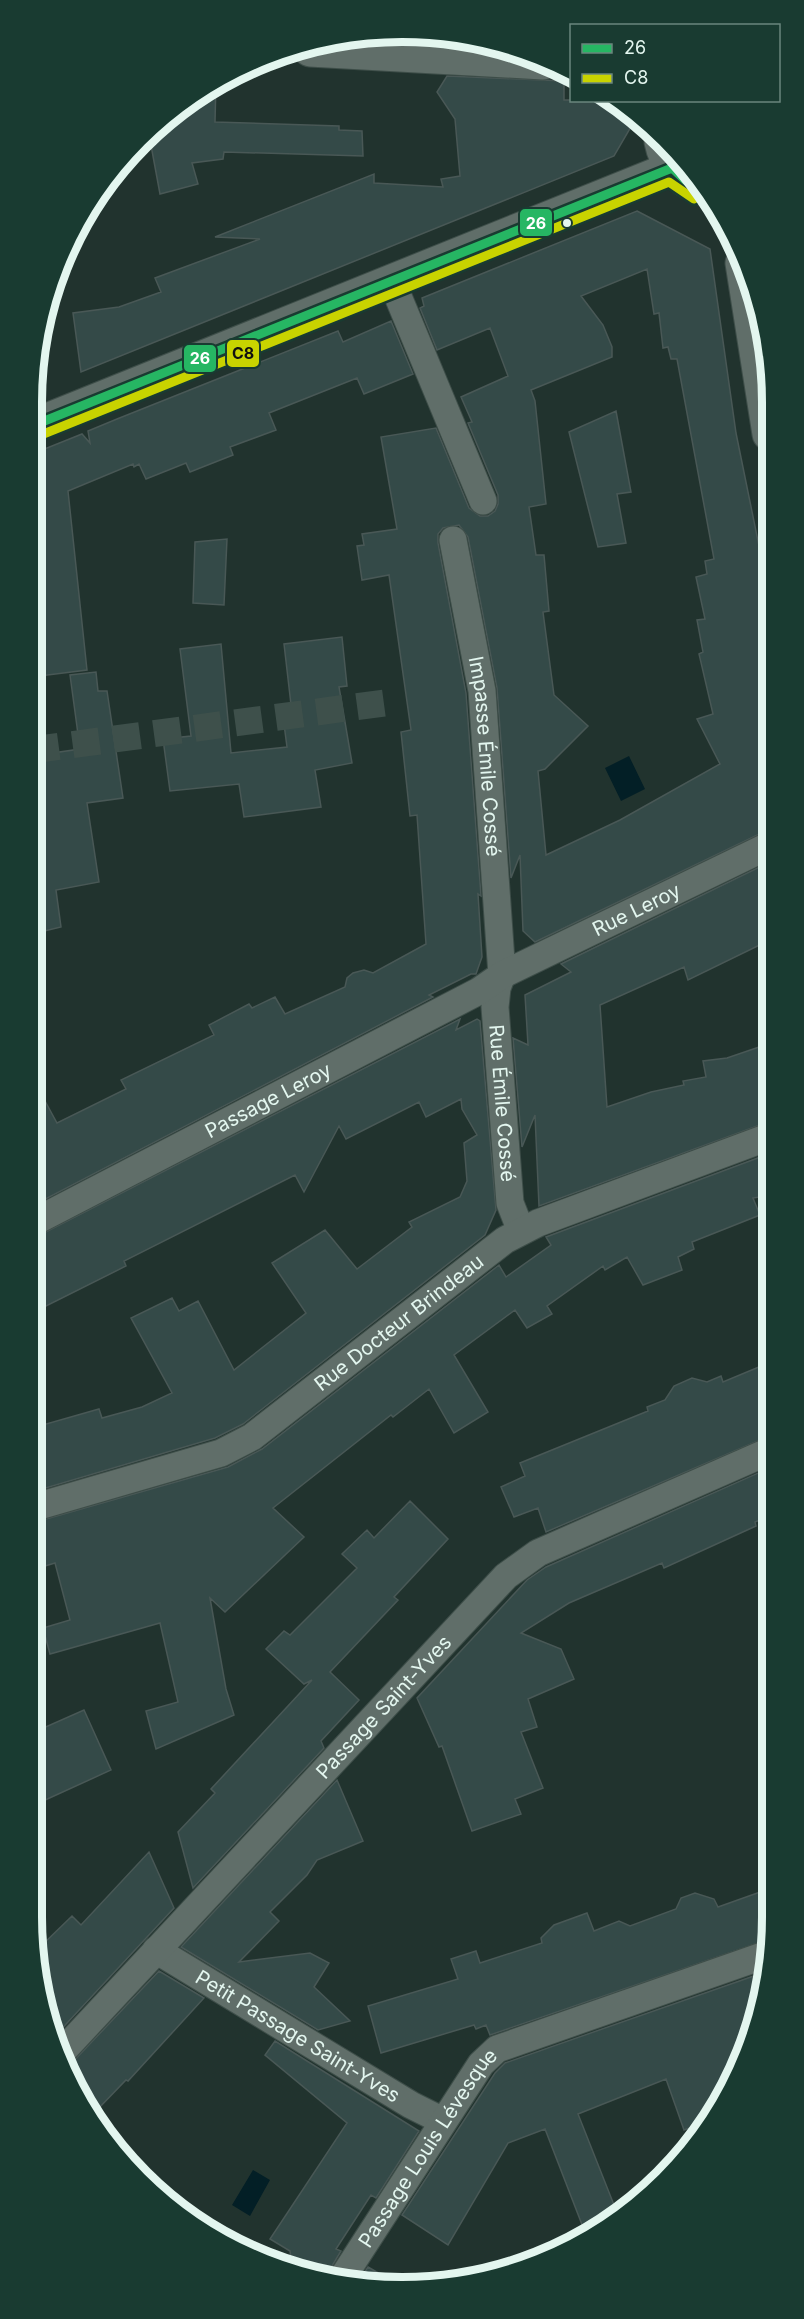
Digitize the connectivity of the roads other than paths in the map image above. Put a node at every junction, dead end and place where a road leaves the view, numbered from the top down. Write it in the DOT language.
graph roads {
  1 [pos="324,51"];
  2 [pos="520,62"];
  3 [pos="665,156"];
  4 [pos="392,282"];
  5 [pos="749,306"];
  6 [pos="761,379"];
  7 [pos="42,422"];
  8 [pos="483,501"];
  9 [pos="453,540"];
  10 [pos="762,849"];
  11 [pos="502,975"];
  12 [pos="762,1139"];
  13 [pos="42,1218"];
  14 [pos="521,1231"];
  15 [pos="762,1454"];
  16 [pos="42,1505"];
  17 [pos="156,1950"];
  18 [pos="760,1957"];
  19 [pos="66,2047"];
  20 [pos="443,2121"];
  21 [pos="346,2272"];
  1 -- 2 [label="main road"];
  3 -- 4 [label="main road"];
  4 -- 7 [label="main road"];
  4 -- 8 [label="street"];
  5 -- 6 [label="main road"];
  9 -- 11 [label="street, Impasse Émile Cossé"];
  10 -- 11 [label="street, Rue Leroy"];
  11 -- 13 [label="street, Passage Leroy"];
  11 -- 14 [label="street, Rue Émile Cossé"];
  12 -- 14 [label="street, Rue Docteur Brindeau"];
  14 -- 16 [label="street, Rue Docteur Brindeau"];
  15 -- 17 [label="street, Passage Saint-Yves"];
  17 -- 19 [label="street, Passage Saint-Yves"];
  17 -- 20 [label="street, Petit Passage Saint-Yves"];
  18 -- 20 [label="street, Passage Louis Lévesque"];
  20 -- 21 [label="street, Passage Louis Lévesque"];
}
